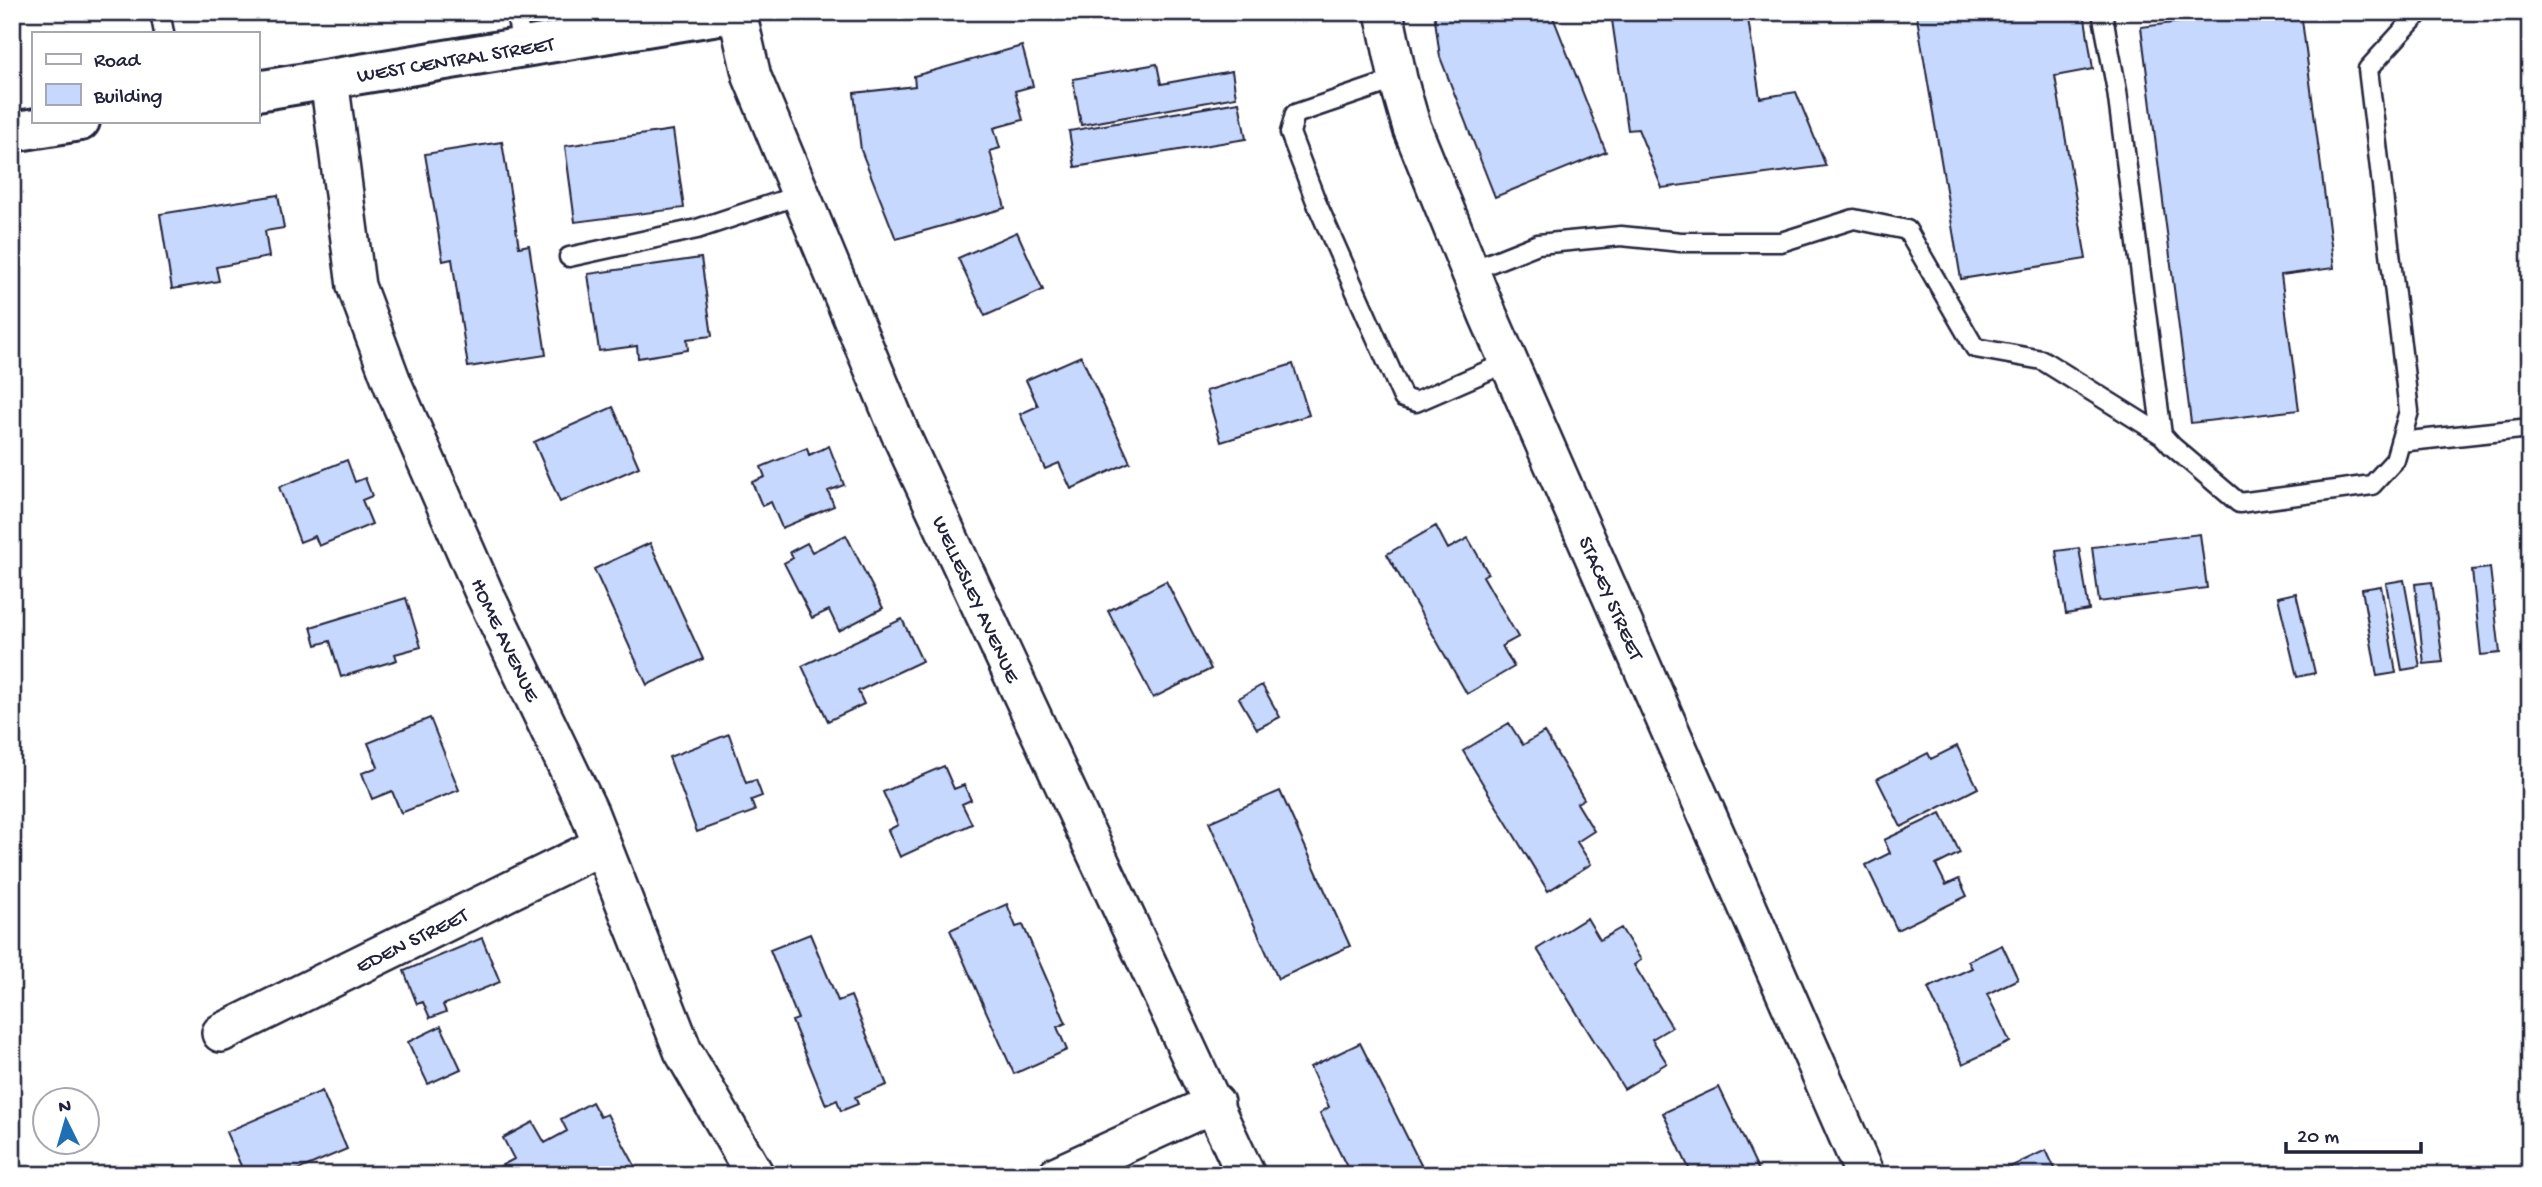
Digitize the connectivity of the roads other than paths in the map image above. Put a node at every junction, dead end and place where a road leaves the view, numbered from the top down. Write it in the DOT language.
graph roads {
  1 [pos="160,12"];
  2 [pos="737,12"];
  3 [pos="1384,12"];
  4 [pos="2102,12"];
  5 [pos="2420,12"];
  6 [pos="519,30"];
  7 [pos="164,32"];
  8 [pos="329,79"];
  9 [pos="1398,79"];
  10 [pos="259,91"];
  11 [pos="74,122"];
  12 [pos="12,132"];
  13 [pos="802,194"];
  14 [pos="569,257"];
  15 [pos="1470,271"];
  16 [pos="1508,362"];
  17 [pos="2530,428"];
  18 [pos="2162,435"];
  19 [pos="2400,442"];
  20 [pos="601,846"];
  21 [pos="221,1033"];
  22 [pos="1214,1103"];
  23 [pos="755,1175"];
  24 [pos="1057,1175"];
  25 [pos="1247,1175"];
  26 [pos="1865,1175"];
  1 -- 7 [label="lane"];
  2 -- 6 [label="main road, WEST CENTRAL STREET"];
  2 -- 13 [label="street, WELLESLEY AVENUE"];
  3 -- 9 [label="street, STACEY STREET"];
  4 -- 18 [label="lane"];
  5 -- 19 [label="lane"];
  6 -- 8 [label="main road, WEST CENTRAL STREET"];
  8 -- 10 [label="main road, WEST CENTRAL STREET"];
  8 -- 20 [label="street, HOME AVENUE"];
  9 -- 15 [label="street, STACEY STREET"];
  9 -- 16 [label="lane"];
  11 -- 12 [label="main road"];
  13 -- 14 [label="lane"];
  13 -- 22 [label="street, WELLESLEY AVENUE"];
  15 -- 16 [label="street, STACEY STREET"];
  15 -- 18 [label="lane"];
  16 -- 26 [label="street, STACEY STREET"];
  17 -- 19 [label="lane"];
  18 -- 19 [label="lane"];
  20 -- 21 [label="street, EDEN STREET"];
  20 -- 23 [label="street, HOME AVENUE"];
  22 -- 24 [label="street"];
  22 -- 25 [label="street, WELLESLEY AVENUE"];
}
